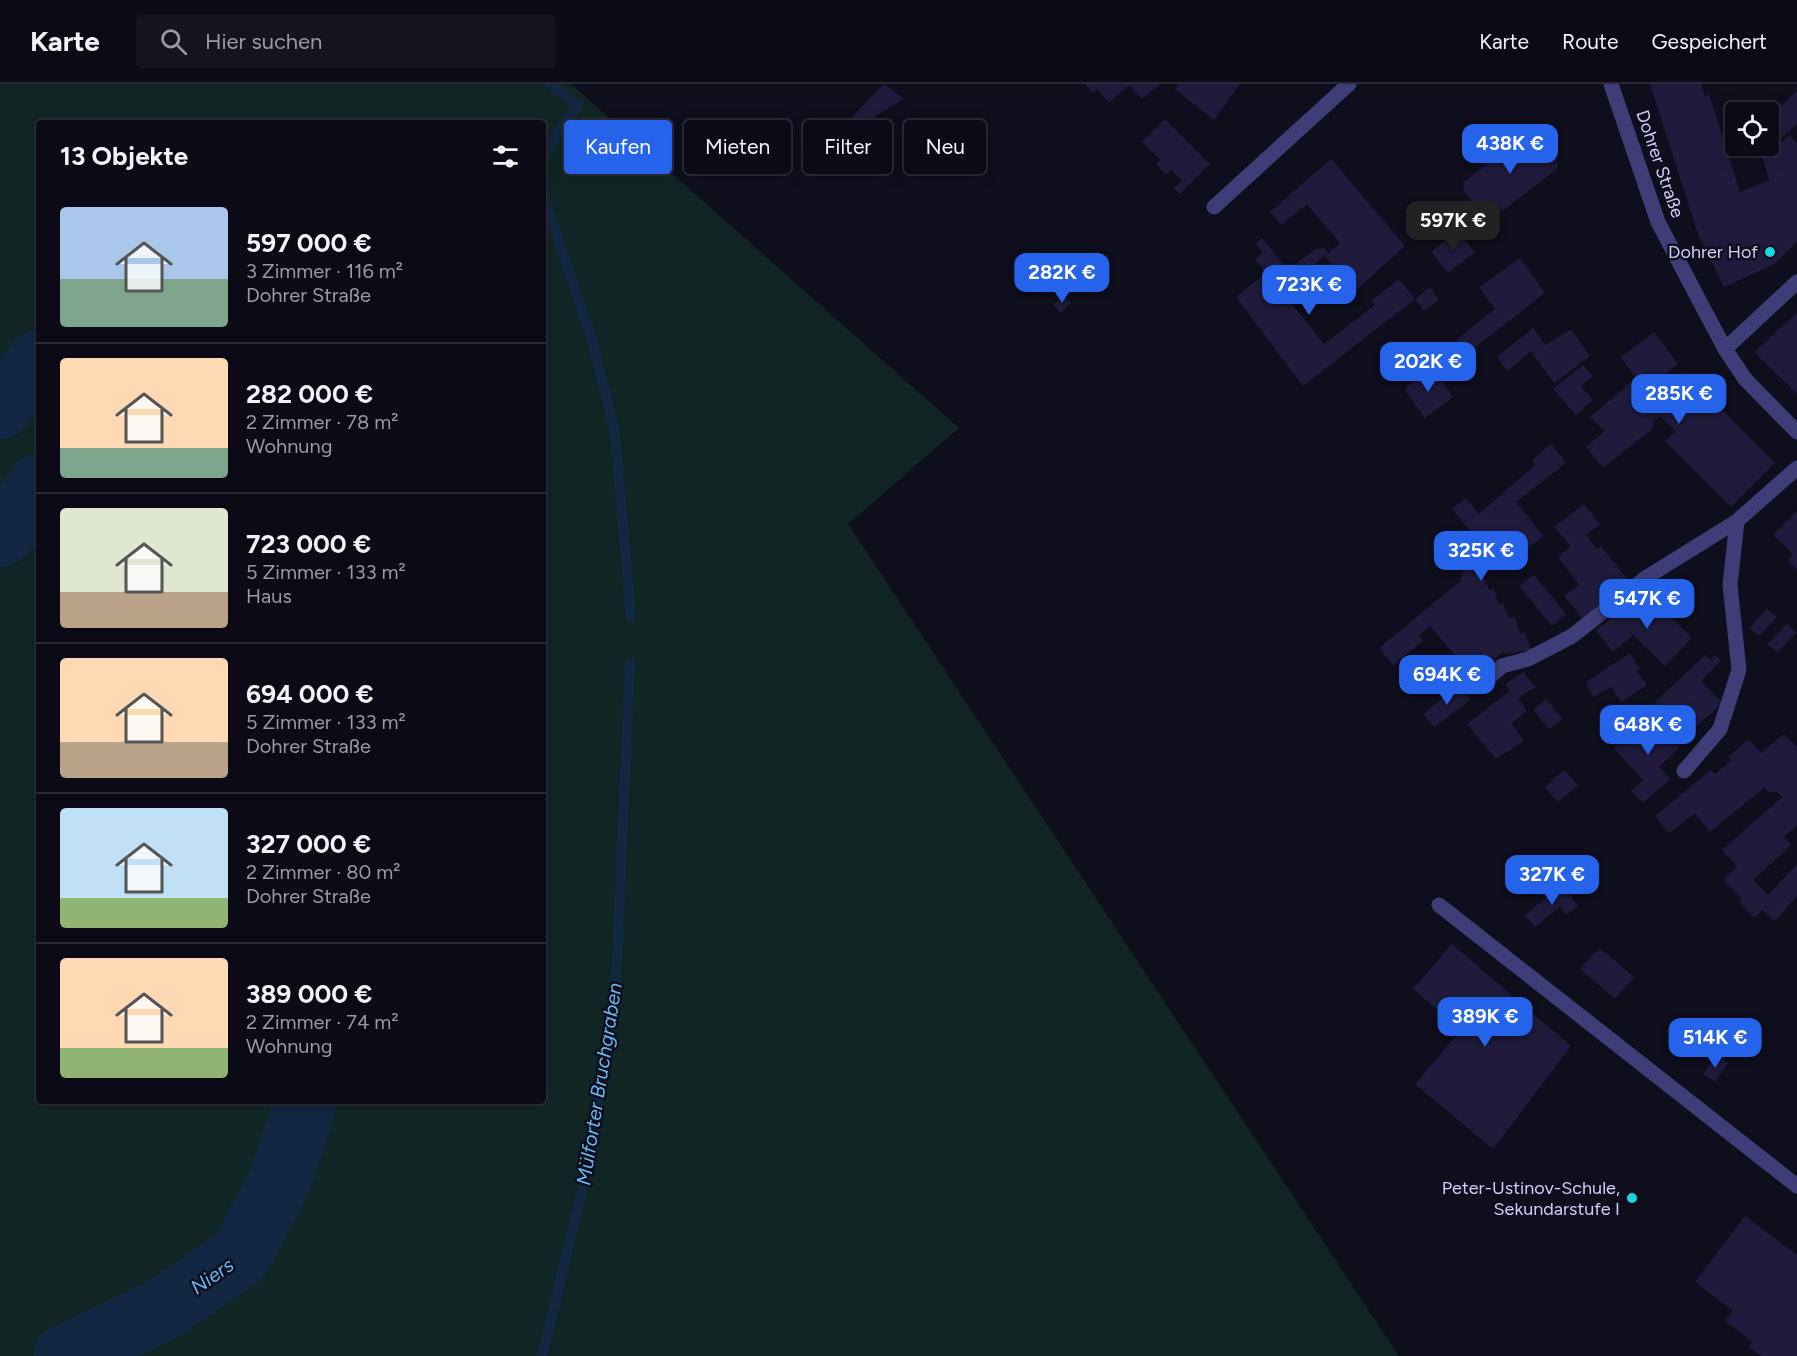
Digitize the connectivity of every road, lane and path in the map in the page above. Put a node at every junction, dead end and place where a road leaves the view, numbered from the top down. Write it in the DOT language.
graph roads {
  1 [pos="1349,84"];
  2 [pos="1611,84"];
  3 [pos="1214,207"];
  4 [pos="1797,282"];
  5 [pos="1725,349"];
  6 [pos="1797,432"];
  7 [pos="1797,468"];
  8 [pos="1737,521"];
  9 [pos="1479,686"];
  10 [pos="1684,771"];
  11 [pos="1439,905"];
  12 [pos="1797,1186"];
  1 -- 3 [label="street"];
  2 -- 5 [label="street, Dohrer Straße"];
  4 -- 5 [label="street"];
  5 -- 6 [label="street, Dohrer Straße"];
  7 -- 8 [label="street"];
  8 -- 9 [label="street"];
  8 -- 10 [label="street"];
  11 -- 12 [label="street"];
}
